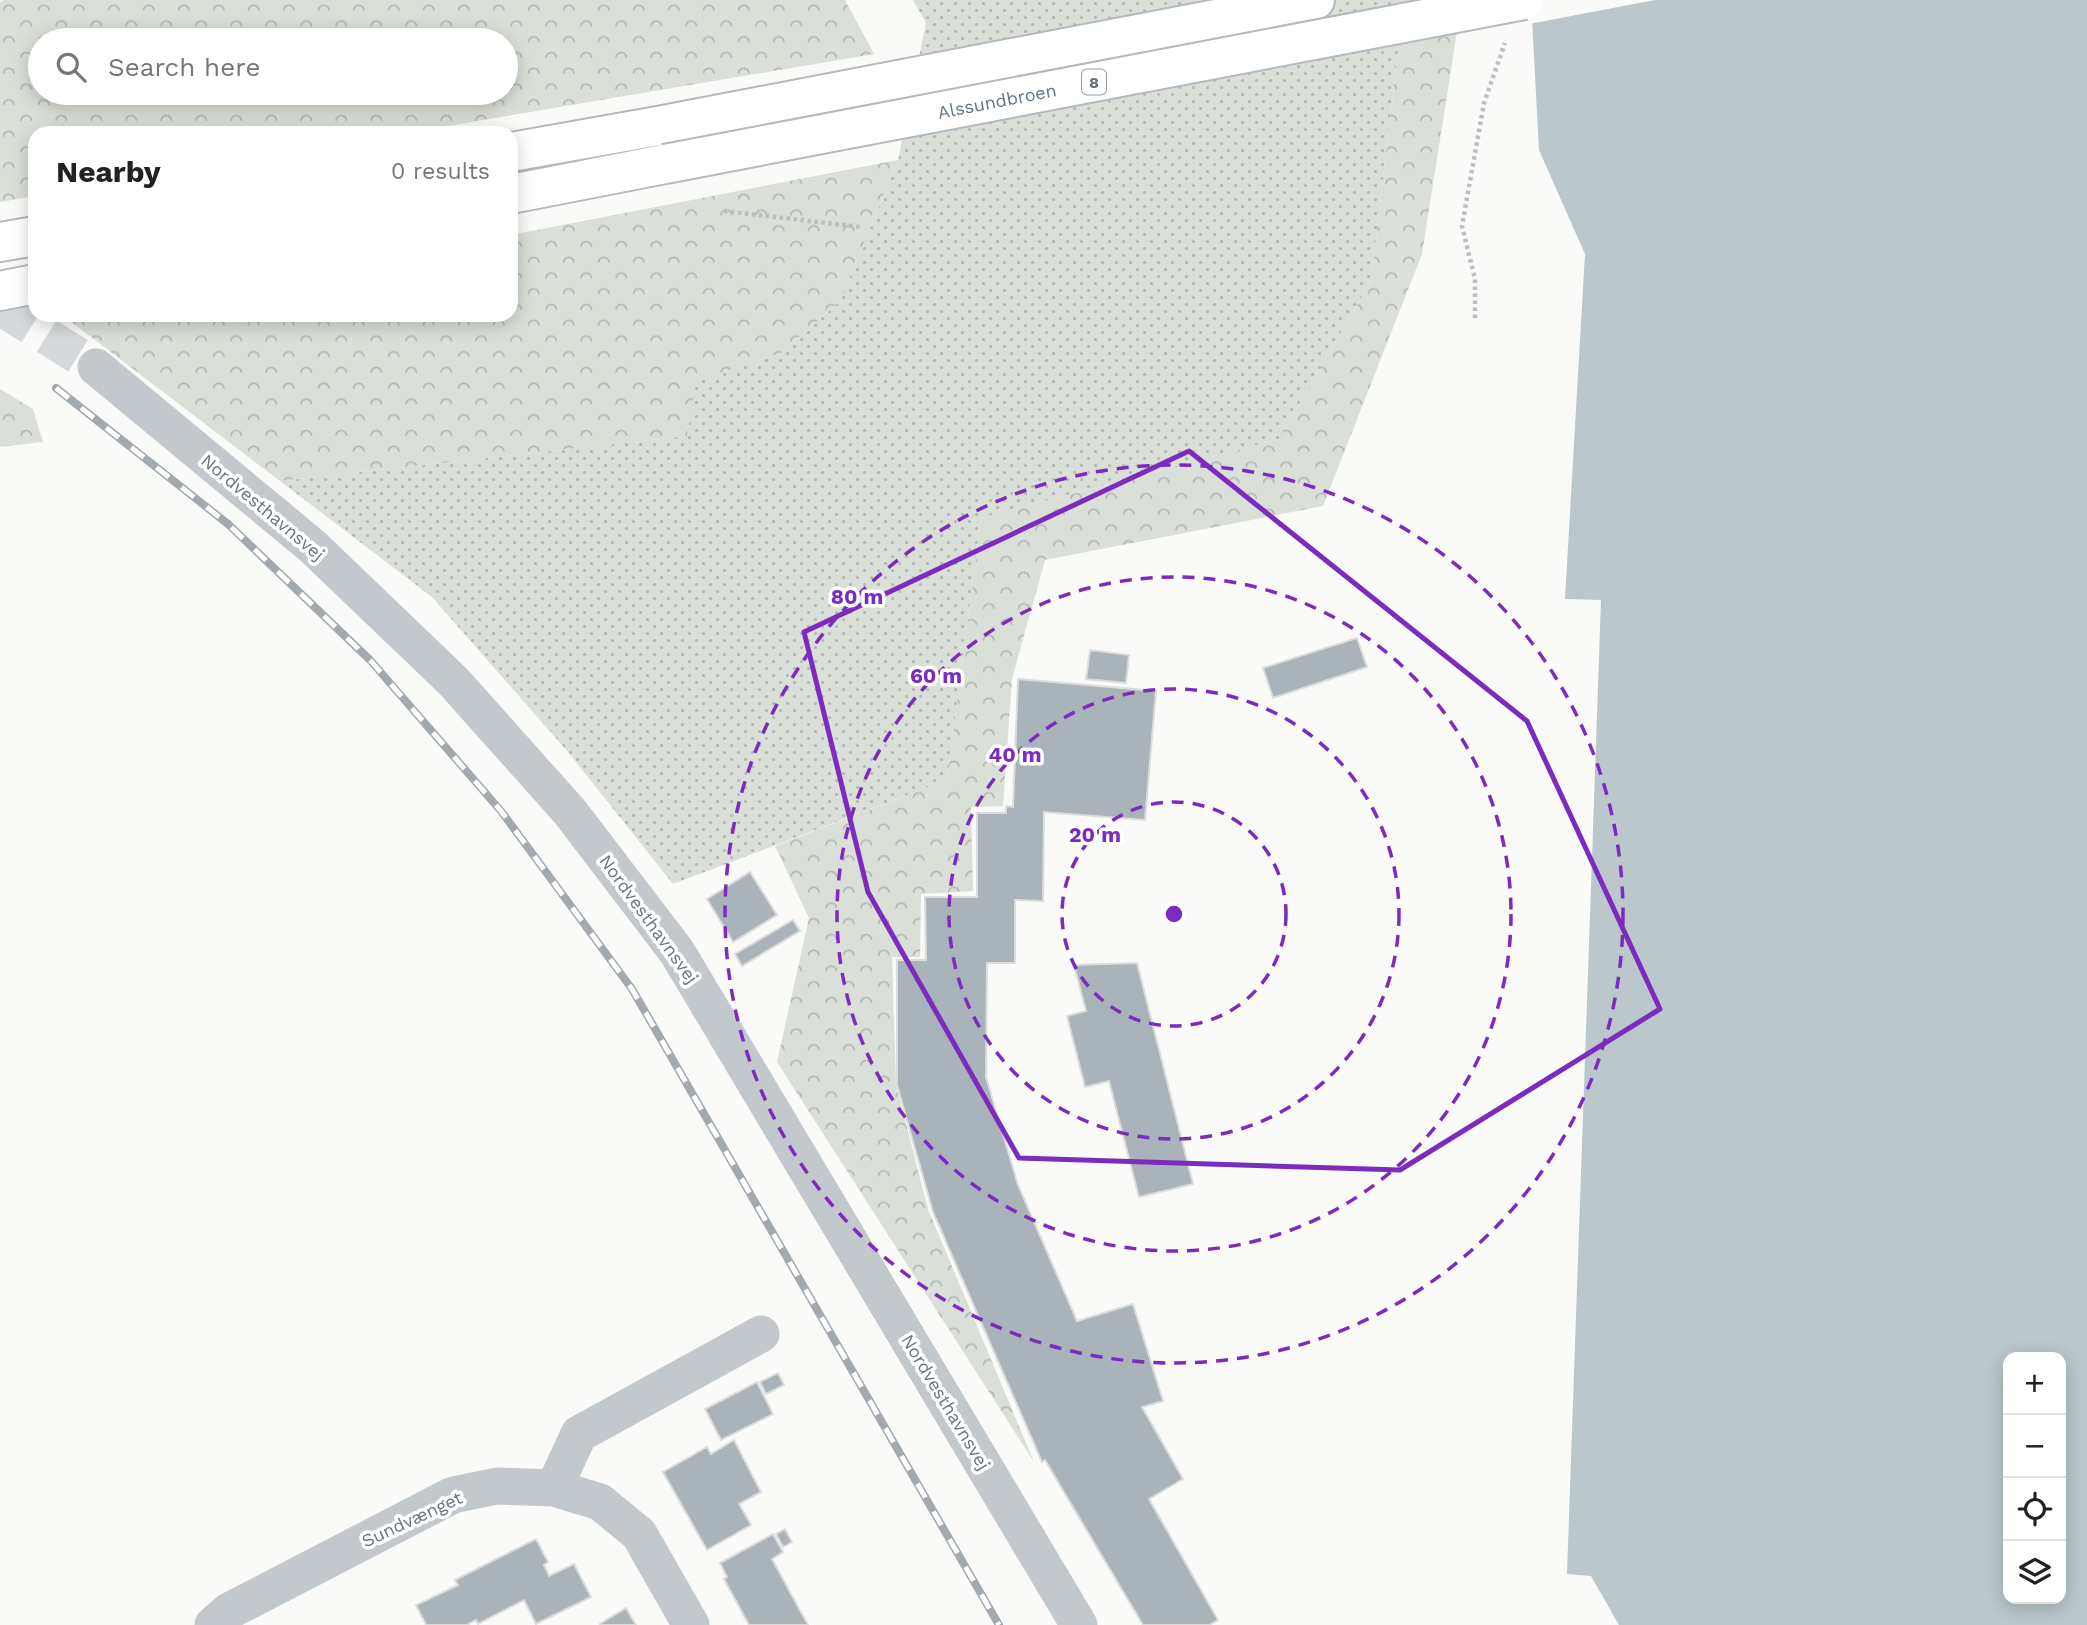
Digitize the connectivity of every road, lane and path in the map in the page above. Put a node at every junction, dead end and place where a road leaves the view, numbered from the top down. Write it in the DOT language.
graph roads {
  1 [pos="1315,0"];
  2 [pos="1524,0"];
  3 [pos="1506,41"];
  4 [pos="518,151"];
  5 [pos="518,193"];
  6 [pos="724,211"];
  7 [pos="861,227"];
  8 [pos="28,237"];
  9 [pos="0,242"];
  10 [pos="28,285"];
  11 [pos="0,290"];
  12 [pos="1475,318"];
  13 [pos="96,367"];
  14 [pos="761,1334"];
  15 [pos="554,1488"];
  16 [pos="213,1625"];
  17 [pos="691,1625"];
  18 [pos="1079,1625"];
  1 -- 4 [label="highway, 8"];
  2 -- 5 [label="highway, Alssundbroen / 8, bridge"];
  3 -- 12 [label="path"];
  6 -- 7 [label="path"];
  8 -- 9 [label="highway"];
  10 -- 11 [label="highway"];
  13 -- 18 [label="street, Nordvesthavnsvej"];
  14 -- 15 [label="street"];
  15 -- 16 [label="street, Sundvænget"];
  15 -- 17 [label="street, Sundvænget"];
}
